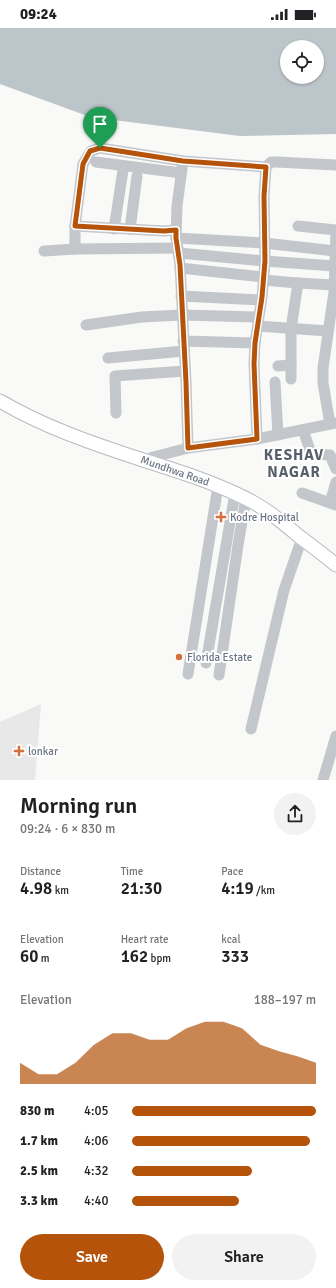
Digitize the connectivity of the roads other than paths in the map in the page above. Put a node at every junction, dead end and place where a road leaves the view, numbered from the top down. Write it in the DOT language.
graph roads {
  1 [pos="183,161"];
  2 [pos="96,162"];
  3 [pos="336,165"];
  4 [pos="266,167"];
  5 [pos="123,170"];
  6 [pos="181,173"];
  7 [pos="136,176"];
  8 [pos="75,226"];
  9 [pos="298,226"];
  10 [pos="114,229"];
  11 [pos="130,230"];
  12 [pos="336,231"];
  13 [pos="177,242"];
  14 [pos="264,243"];
  15 [pos="75,249"];
  16 [pos="335,251"];
  17 [pos="44,252"];
  18 [pos="265,261"];
  19 [pos="334,266"];
  20 [pos="180,268"];
  21 [pos="263,279"];
  22 [pos="298,284"];
  23 [pos="335,290"];
  24 [pos="181,296"];
  25 [pos="261,300"];
  26 [pos="182,315"];
  27 [pos="258,322"];
  28 [pos="86,325"];
  29 [pos="291,329"];
  30 [pos="328,331"];
  31 [pos="255,343"];
  32 [pos="184,346"];
  33 [pos="108,358"];
  34 [pos="291,365"];
  35 [pos="278,366"];
  36 [pos="185,371"];
  37 [pos="291,379"];
  38 [pos="275,382"];
  39 [pos="0,401"];
  40 [pos="116,413"];
  41 [pos="333,423"];
  42 [pos="303,430"];
  43 [pos="278,435"];
  44 [pos="257,439"];
  45 [pos="188,448"];
  46 [pos="142,460"];
  47 [pos="336,469"];
  48 [pos="336,482"];
  49 [pos="218,486"];
  50 [pos="302,493"];
  51 [pos="240,496"];
  52 [pos="333,504"];
  53 [pos="302,538"];
  54 [pos="336,565"];
  55 [pos="206,663"];
  56 [pos="188,674"];
  57 [pos="219,675"];
  58 [pos="251,729"];
  59 [pos="336,736"];
  60 [pos="322,780"];
  1 -- 4 [label="street"];
  1 -- 6 [label="street"];
  1 -- 8 [label="street"];
  2 -- 6 [label="street"];
  3 -- 4 [label="street"];
  4 -- 14 [label="street"];
  5 -- 10 [label="street"];
  6 -- 13 [label="street"];
  7 -- 11 [label="street"];
  8 -- 10 [label="street"];
  8 -- 15 [label="street"];
  9 -- 12 [label="street"];
  10 -- 11 [label="street"];
  11 -- 13 [label="street"];
  12 -- 16 [label="street"];
  13 -- 14 [label="street"];
  13 -- 15 [label="street"];
  13 -- 18 [label="street"];
  13 -- 20 [label="street"];
  14 -- 16 [label="street"];
  14 -- 18 [label="street"];
  15 -- 17 [label="street"];
  16 -- 19 [label="street"];
  18 -- 19 [label="street"];
  18 -- 21 [label="street"];
  19 -- 23 [label="street"];
  20 -- 21 [label="street"];
  20 -- 24 [label="street"];
  21 -- 22 [label="street"];
  21 -- 25 [label="street"];
  22 -- 23 [label="street"];
  22 -- 29 [label="street"];
  23 -- 30 [label="street"];
  24 -- 25 [label="street"];
  24 -- 26 [label="street"];
  25 -- 27 [label="street"];
  26 -- 27 [label="street"];
  26 -- 28 [label="street"];
  26 -- 32 [label="street"];
  27 -- 29 [label="street"];
  27 -- 31 [label="street"];
  29 -- 30 [label="street"];
  29 -- 34 [label="street"];
  30 -- 41 [label="street"];
  31 -- 32 [label="street"];
  31 -- 44 [label="street"];
  32 -- 33 [label="street"];
  32 -- 36 [label="street"];
  34 -- 35 [label="street"];
  34 -- 37 [label="street"];
  36 -- 40 [label="street"];
  36 -- 45 [label="street"];
  38 -- 43 [label="street"];
  39 -- 46 [label="main road, Mundhwa Road"];
  41 -- 42 [label="street"];
  42 -- 43 [label="street"];
  42 -- 47 [label="street"];
  43 -- 44 [label="street"];
  44 -- 45 [label="street"];
  45 -- 46 [label="street"];
  46 -- 49 [label="main road, Mundhwa Road"];
  48 -- 52 [label="street"];
  49 -- 51 [label="main road, Mundhwa Road"];
  49 -- 56 [label="street"];
  50 -- 52 [label="street"];
  51 -- 53 [label="main road, Mundhwa Road"];
  51 -- 55 [label="street"];
  51 -- 57 [label="street"];
  53 -- 54 [label="main road, Mundhwa Road"];
  53 -- 58 [label="street"];
  59 -- 60 [label="street"];
}
